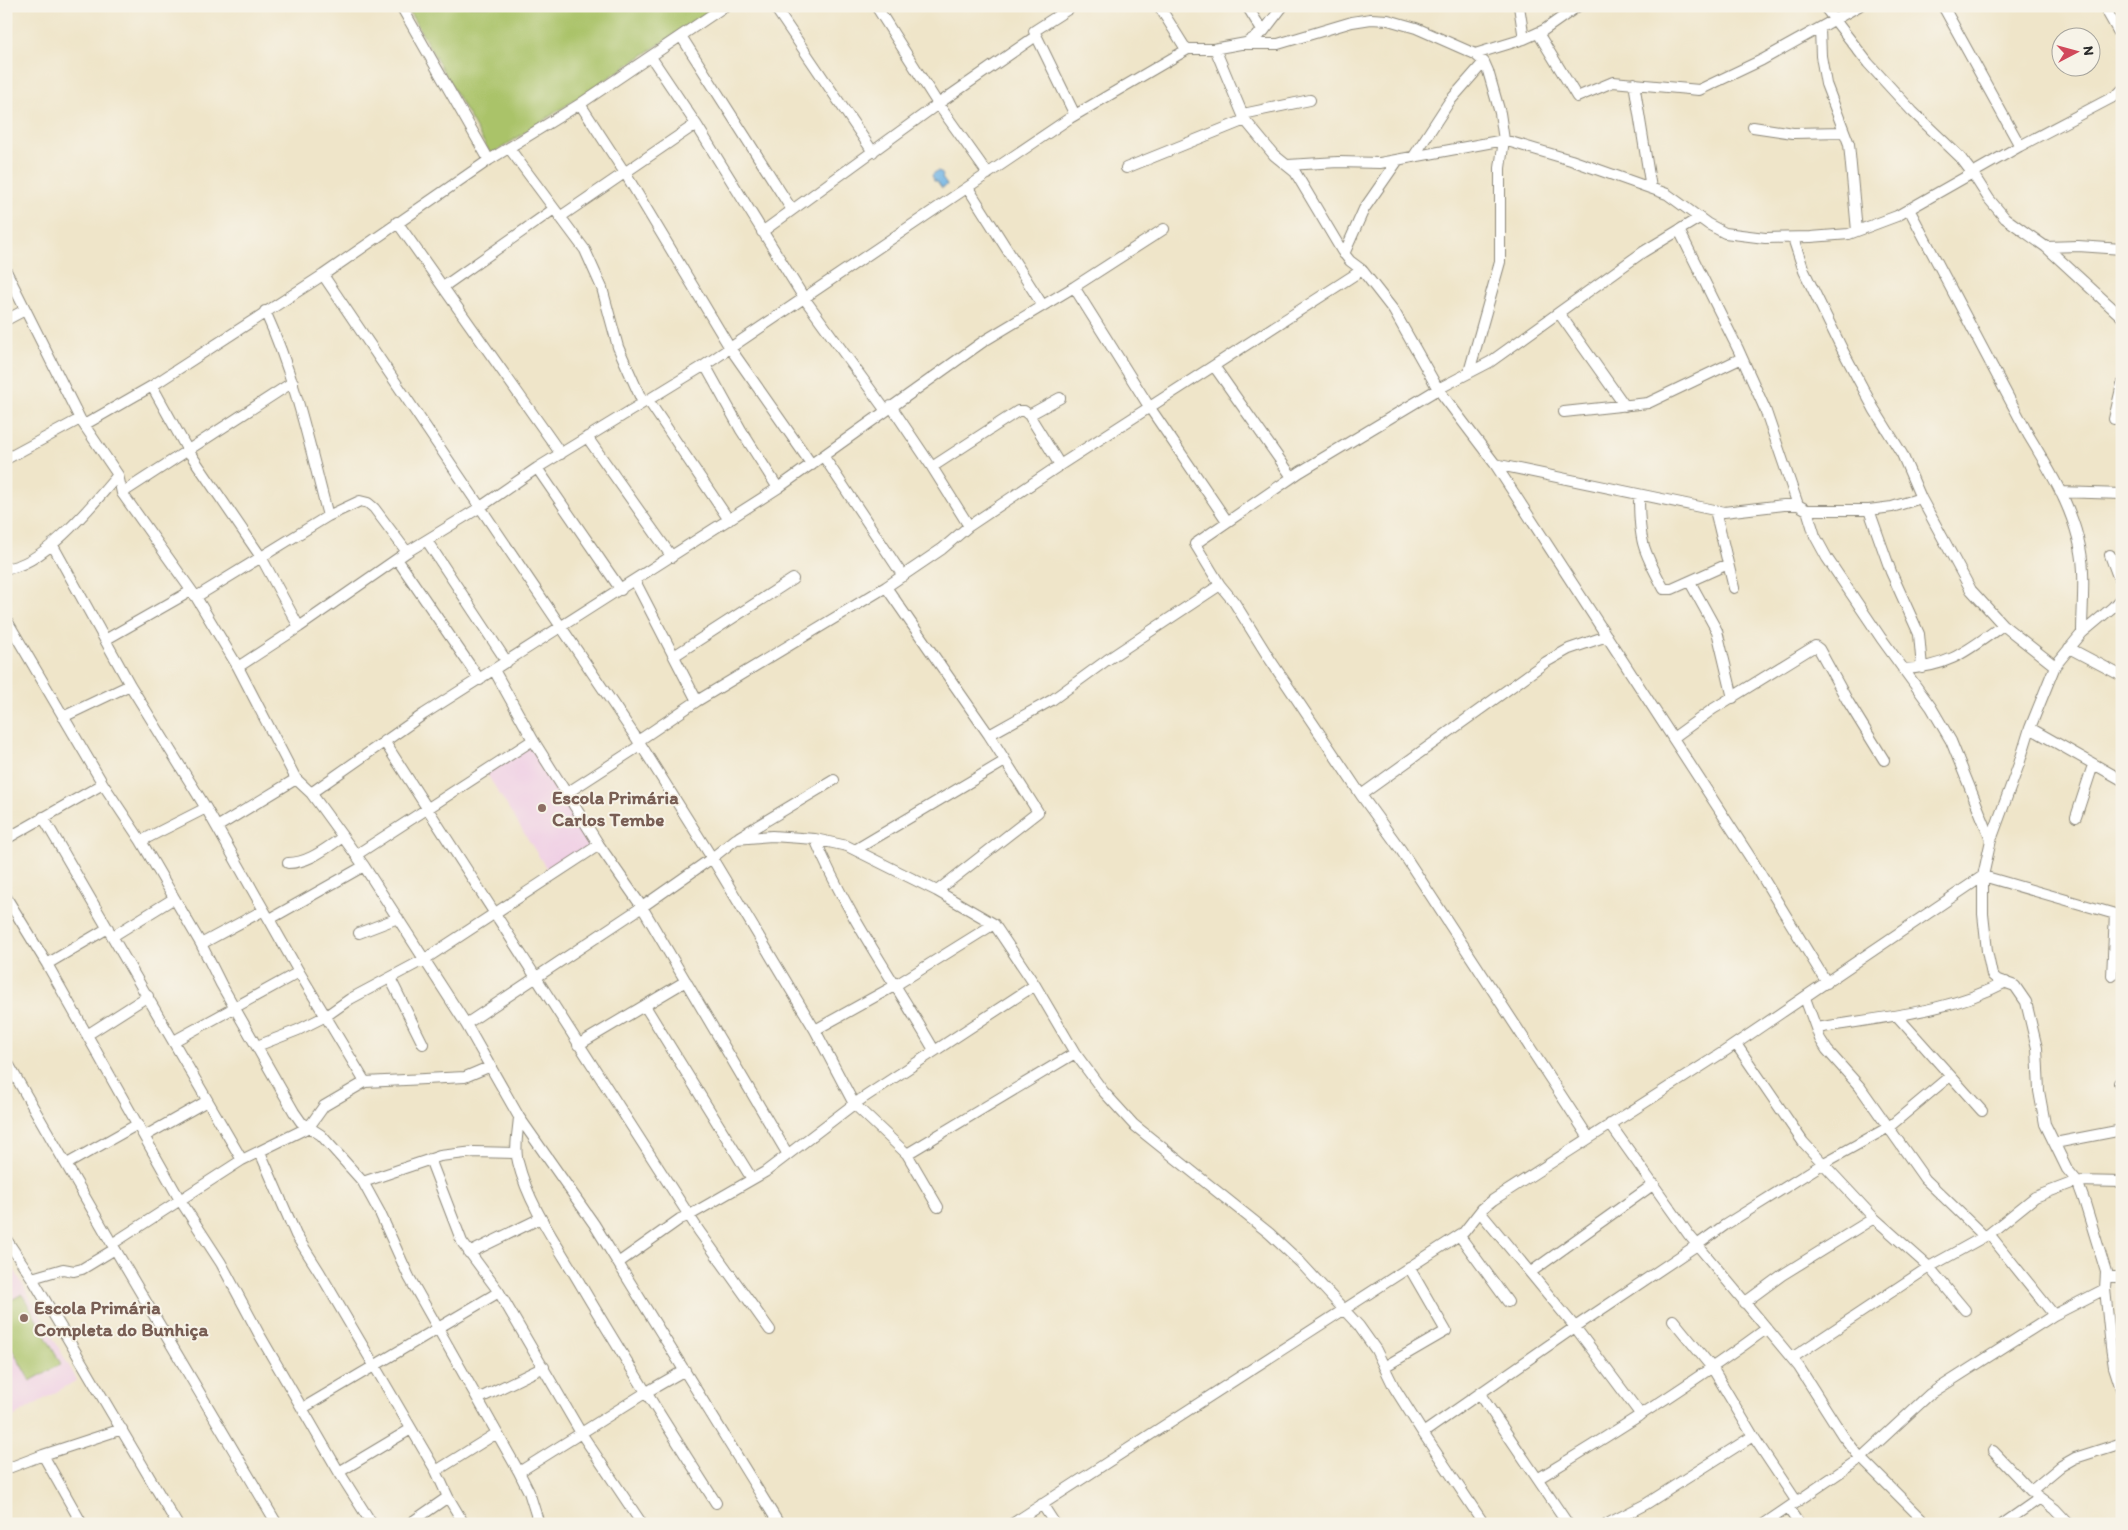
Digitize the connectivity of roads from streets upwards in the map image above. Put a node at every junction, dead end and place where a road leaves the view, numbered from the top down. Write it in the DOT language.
graph roads {
  1 [pos="401,6"];
  2 [pos="725,6"];
  3 [pos="774,6"];
  4 [pos="876,6"];
  5 [pos="1073,6"];
  6 [pos="1159,6"];
  7 [pos="1247,6"];
  8 [pos="1283,6"];
  9 [pos="1518,6"];
  10 [pos="1578,6"];
  11 [pos="1824,6"];
  12 [pos="1859,6"];
  13 [pos="1944,6"];
  14 [pos="2104,6"];
  15 [pos="1060,9"];
  16 [pos="1836,20"];
  17 [pos="1820,29"];
  18 [pos="1263,32"];
  19 [pos="1538,33"];
  20 [pos="681,36"];
  21 [pos="1036,36"];
  22 [pos="2122,38"];
  23 [pos="1524,39"];
  24 [pos="1243,44"];
  25 [pos="1188,49"];
  26 [pos="1214,49"];
  27 [pos="1475,54"];
  28 [pos="651,58"];
  29 [pos="1484,62"];
  30 [pos="1634,84"];
  31 [pos="2122,90"];
  32 [pos="1310,100"];
  33 [pos="580,104"];
  34 [pos="938,104"];
  35 [pos="1075,115"];
  36 [pos="1244,117"];
  37 [pos="696,124"];
  38 [pos="1753,127"];
  39 [pos="1844,132"];
  40 [pos="1504,140"];
  41 [pos="2020,146"];
  42 [pos="509,148"];
  43 [pos="873,152"];
  44 [pos="1414,156"];
  45 [pos="489,160"];
  46 [pos="1398,160"];
  47 [pos="1288,165"];
  48 [pos="1126,168"];
  49 [pos="625,173"];
  50 [pos="988,174"];
  51 [pos="1973,174"];
  52 [pos="968,188"];
  53 [pos="1651,188"];
  54 [pos="1909,209"];
  55 [pos="792,210"];
  56 [pos="557,213"];
  57 [pos="1699,218"];
  58 [pos="397,222"];
  59 [pos="1164,229"];
  60 [pos="1679,230"];
  61 [pos="762,232"];
  62 [pos="1857,232"];
  63 [pos="1793,238"];
  64 [pos="2046,247"];
  65 [pos="2122,250"];
  66 [pos="1344,254"];
  67 [pos="1362,270"];
  68 [pos="6,272"];
  69 [pos="323,275"];
  70 [pos="443,286"];
  71 [pos="1074,287"];
  72 [pos="804,298"];
  73 [pos="1042,306"];
  74 [pos="25,310"];
  75 [pos="265,311"];
  76 [pos="1559,312"];
  77 [pos="2122,317"];
  78 [pos="6,320"];
  79 [pos="730,348"];
  80 [pos="1742,358"];
  81 [pos="704,365"];
  82 [pos="1214,366"];
  83 [pos="1469,372"];
  84 [pos="293,382"];
  85 [pos="2122,384"];
  86 [pos="152,386"];
  87 [pos="1438,389"];
  88 [pos="1060,398"];
  89 [pos="646,402"];
  90 [pos="1625,406"];
  91 [pos="889,408"];
  92 [pos="1150,408"];
  93 [pos="1564,412"];
  94 [pos="1029,415"];
  95 [pos="2114,419"];
  96 [pos="82,422"];
  97 [pos="587,437"];
  98 [pos="187,449"];
  99 [pos="561,454"];
  100 [pos="824,457"];
  101 [pos="6,459"];
  102 [pos="1495,464"];
  103 [pos="812,465"];
  104 [pos="1060,465"];
  105 [pos="932,467"];
  106 [pos="537,468"];
  107 [pos="118,475"];
  108 [pos="1292,477"];
  109 [pos="778,488"];
  110 [pos="122,492"];
  111 [pos="2060,492"];
  112 [pos="2122,494"];
  113 [pos="1639,495"];
  114 [pos="1921,498"];
  115 [pos="1798,505"];
  116 [pos="480,508"];
  117 [pos="1715,510"];
  118 [pos="1807,510"];
  119 [pos="1869,510"];
  120 [pos="328,516"];
  121 [pos="729,520"];
  122 [pos="1227,521"];
  123 [pos="969,526"];
  124 [pos="427,541"];
  125 [pos="52,544"];
  126 [pos="406,552"];
  127 [pos="2110,555"];
  128 [pos="261,557"];
  129 [pos="672,557"];
  130 [pos="397,559"];
  131 [pos="1728,564"];
  132 [pos="6,568"];
  133 [pos="903,576"];
  134 [pos="793,579"];
  135 [pos="2122,580"];
  136 [pos="635,581"];
  137 [pos="1690,582"];
  138 [pos="1220,585"];
  139 [pos="886,587"];
  140 [pos="1734,588"];
  141 [pos="621,590"];
  142 [pos="193,594"];
  143 [pos="2122,597"];
  144 [pos="6,619"];
  145 [pos="2002,625"];
  146 [pos="300,628"];
  147 [pos="562,628"];
  148 [pos="2082,633"];
  149 [pos="11,636"];
  150 [pos="1607,636"];
  151 [pos="105,640"];
  152 [pos="2069,648"];
  153 [pos="674,656"];
  154 [pos="506,662"];
  155 [pos="2055,666"];
  156 [pos="238,667"];
  157 [pos="1922,668"];
  158 [pos="1903,669"];
  159 [pos="494,670"];
  160 [pos="2122,676"];
  161 [pos="480,680"];
  162 [pos="130,685"];
  163 [pos="1733,698"];
  164 [pos="697,701"];
  165 [pos="63,717"];
  166 [pos="2030,728"];
  167 [pos="989,735"];
  168 [pos="1673,738"];
  169 [pos="533,740"];
  170 [pos="384,741"];
  171 [pos="640,743"];
  172 [pos="1884,760"];
  173 [pos="1005,761"];
  174 [pos="2093,765"];
  175 [pos="296,779"];
  176 [pos="834,780"];
  177 [pos="2122,780"];
  178 [pos="103,784"];
  179 [pos="311,793"];
  180 [pos="567,793"];
  181 [pos="1361,795"];
  182 [pos="206,808"];
  183 [pos="427,809"];
  184 [pos="43,817"];
  185 [pos="2076,817"];
  186 [pos="217,827"];
  187 [pos="343,837"];
  188 [pos="736,838"];
  189 [pos="6,839"];
  190 [pos="816,839"];
  191 [pos="1991,840"];
  192 [pos="141,841"];
  193 [pos="599,845"];
  194 [pos="855,850"];
  195 [pos="356,855"];
  196 [pos="712,858"];
  197 [pos="288,863"];
  198 [pos="364,866"];
  199 [pos="1983,876"];
  200 [pos="937,891"];
  201 [pos="6,897"];
  202 [pos="173,899"];
  203 [pos="642,907"];
  204 [pos="264,910"];
  205 [pos="495,913"];
  206 [pos="2118,915"];
  207 [pos="398,918"];
  208 [pos="270,919"];
  209 [pos="994,924"];
  210 [pos="110,932"];
  211 [pos="359,933"];
  212 [pos="201,944"];
  213 [pos="424,959"];
  214 [pos="46,964"];
  215 [pos="299,972"];
  216 [pos="2112,976"];
  217 [pos="390,978"];
  218 [pos="537,978"];
  219 [pos="686,981"];
  220 [pos="2006,982"];
  221 [pos="1827,983"];
  222 [pos="896,985"];
  223 [pos="1035,985"];
  224 [pos="148,996"];
  225 [pos="1805,998"];
  226 [pos="235,1006"];
  227 [pos="645,1006"];
  228 [pos="326,1016"];
  229 [pos="1897,1016"];
  230 [pos="466,1024"];
  231 [pos="1817,1028"];
  232 [pos="815,1030"];
  233 [pos="87,1035"];
  234 [pos="174,1041"];
  235 [pos="423,1044"];
  236 [pos="1736,1044"];
  237 [pos="578,1045"];
  238 [pos="256,1046"];
  239 [pos="934,1050"];
  240 [pos="1075,1053"];
  241 [pos="6,1060"];
  242 [pos="491,1066"];
  243 [pos="1950,1076"];
  244 [pos="365,1082"];
  245 [pos="207,1101"];
  246 [pos="854,1104"];
  247 [pos="1982,1110"];
  248 [pos="519,1117"];
  249 [pos="138,1124"];
  250 [pos="1610,1124"];
  251 [pos="309,1127"];
  252 [pos="1889,1127"];
  253 [pos="2122,1130"];
  254 [pos="145,1136"];
  255 [pos="1589,1138"];
  256 [pos="2055,1143"];
  257 [pos="260,1152"];
  258 [pos="516,1153"];
  259 [pos="787,1153"];
  260 [pos="907,1154"];
  261 [pos="430,1159"];
  262 [pos="242,1160"];
  263 [pos="1824,1163"];
  264 [pos="66,1164"];
  265 [pos="752,1179"];
  266 [pos="363,1182"];
  267 [pos="2077,1182"];
  268 [pos="2122,1182"];
  269 [pos="1654,1184"];
  270 [pos="180,1200"];
  271 [pos="938,1208"];
  272 [pos="1480,1212"];
  273 [pos="690,1215"];
  274 [pos="541,1218"];
  275 [pos="1874,1218"];
  276 [pos="1459,1235"];
  277 [pos="1986,1235"];
  278 [pos="7,1240"];
  279 [pos="114,1246"];
  280 [pos="1697,1246"];
  281 [pos="470,1253"];
  282 [pos="618,1263"];
  283 [pos="1409,1267"];
  284 [pos="1929,1267"];
  285 [pos="1531,1272"];
  286 [pos="2107,1277"];
  287 [pos="2122,1277"];
  288 [pos="32,1278"];
  289 [pos="2105,1289"];
  290 [pos="499,1292"];
  291 [pos="1508,1302"];
  292 [pos="1744,1303"];
  293 [pos="1345,1309"];
  294 [pos="1965,1310"];
  295 [pos="2054,1315"];
  296 [pos="1673,1320"];
  297 [pos="1575,1327"];
  298 [pos="438,1329"];
  299 [pos="1766,1329"];
  300 [pos="770,1330"];
  301 [pos="1792,1358"];
  302 [pos="374,1366"];
  303 [pos="544,1367"];
  304 [pos="1384,1367"];
  305 [pos="1712,1369"];
  306 [pos="685,1370"];
  307 [pos="2122,1392"];
  308 [pos="645,1393"];
  309 [pos="1480,1394"];
  310 [pos="478,1399"];
  311 [pos="303,1408"];
  312 [pos="1641,1416"];
  313 [pos="122,1429"];
  314 [pos="410,1429"];
  315 [pos="581,1432"];
  316 [pos="497,1433"];
  317 [pos="1423,1433"];
  318 [pos="1753,1436"];
  319 [pos="2122,1443"];
  320 [pos="1993,1451"];
  321 [pos="44,1454"];
  322 [pos="1861,1458"];
  323 [pos="6,1469"];
  324 [pos="436,1471"];
  325 [pos="340,1472"];
  326 [pos="519,1472"];
  327 [pos="1539,1478"];
  328 [pos="2031,1491"];
  329 [pos="448,1497"];
  330 [pos="2040,1498"];
  331 [pos="716,1503"];
  332 [pos="1042,1504"];
  333 [pos="1793,1505"];
  334 [pos="538,1523"];
  335 [pos="82,1524"];
  336 [pos="177,1524"];
  337 [pos="278,1524"];
  338 [pos="372,1524"];
  339 [pos="409,1524"];
  340 [pos="464,1524"];
  341 [pos="642,1524"];
  342 [pos="779,1524"];
  343 [pos="1012,1524"];
  344 [pos="1055,1524"];
  345 [pos="1484,1524"];
  346 [pos="1568,1524"];
  347 [pos="1607,1524"];
  348 [pos="1764,1524"];
  349 [pos="1799,1524"];
  350 [pos="1927,1524"];
  351 [pos="2003,1524"];
  352 [pos="2069,1524"];
  1 -- 45 [label="street"];
  2 -- 20 [label="street"];
  3 -- 43 [label="street"];
  4 -- 34 [label="street"];
  5 -- 15 [label="street"];
  6 -- 25 [label="street"];
  7 -- 18 [label="street"];
  8 -- 18 [label="street"];
  9 -- 23 [label="street"];
  10 -- 19 [label="street"];
  11 -- 16 [label="street"];
  12 -- 16 [label="street"];
  13 -- 41 [label="street"];
  14 -- 22 [label="street"];
  15 -- 21 [label="street"];
  16 -- 17 [label="street"];
  16 -- 51 [label="street"];
  17 -- 30 [label="street"];
  17 -- 39 [label="street"];
  18 -- 24 [label="street"];
  19 -- 23 [label="street"];
  19 -- 30 [label="street"];
  20 -- 28 [label="street"];
  20 -- 55 [label="street"];
  21 -- 34 [label="street"];
  21 -- 35 [label="street"];
  23 -- 27 [label="street"];
  24 -- 26 [label="street"];
  24 -- 27 [label="street"];
  25 -- 26 [label="street"];
  25 -- 35 [label="street"];
  26 -- 36 [label="street"];
  27 -- 29 [label="street"];
  28 -- 33 [label="street"];
  28 -- 37 [label="street"];
  29 -- 40 [label="street"];
  29 -- 44 [label="street"];
  30 -- 53 [label="street"];
  31 -- 41 [label="street"];
  32 -- 36 [label="street"];
  33 -- 42 [label="street"];
  33 -- 49 [label="street"];
  34 -- 43 [label="street"];
  34 -- 50 [label="street"];
  35 -- 50 [label="street"];
  36 -- 47 [label="street"];
  36 -- 48 [label="street"];
  37 -- 49 [label="street"];
  37 -- 61 [label="street"];
  38 -- 39 [label="street"];
  39 -- 62 [label="street"];
  40 -- 44 [label="street"];
  40 -- 53 [label="street"];
  40 -- 83 [label="street"];
  41 -- 51 [label="street"];
  42 -- 45 [label="street"];
  42 -- 56 [label="street"];
  43 -- 55 [label="street"];
  44 -- 46 [label="street"];
  45 -- 58 [label="street"];
  46 -- 47 [label="street"];
  46 -- 66 [label="street"];
  47 -- 66 [label="street"];
  49 -- 56 [label="street"];
  49 -- 79 [label="street"];
  50 -- 52 [label="street"];
  51 -- 54 [label="street"];
  51 -- 64 [label="street"];
  52 -- 72 [label="street"];
  52 -- 73 [label="street"];
  53 -- 57 [label="street"];
  54 -- 62 [label="street"];
  54 -- 111 [label="street"];
  55 -- 61 [label="street"];
  56 -- 70 [label="street"];
  56 -- 89 [label="street"];
  57 -- 60 [label="street"];
  57 -- 63 [label="street"];
  58 -- 69 [label="street"];
  58 -- 70 [label="street"];
  59 -- 71 [label="street"];
  60 -- 76 [label="street"];
  60 -- 80 [label="street"];
  61 -- 72 [label="street"];
  62 -- 63 [label="street"];
  63 -- 114 [label="street"];
  64 -- 65 [label="street"];
  64 -- 77 [label="street"];
  66 -- 67 [label="street"];
  67 -- 82 [label="street"];
  67 -- 87 [label="street"];
  68 -- 74 [label="street"];
  69 -- 75 [label="street"];
  69 -- 116 [label="street"];
  70 -- 99 [label="street"];
  71 -- 73 [label="street"];
  71 -- 92 [label="street"];
  72 -- 79 [label="street"];
  72 -- 91 [label="street"];
  73 -- 91 [label="street"];
  74 -- 78 [label="street"];
  74 -- 96 [label="street"];
  75 -- 84 [label="street"];
  75 -- 86 [label="street"];
  76 -- 83 [label="street"];
  76 -- 90 [label="street"];
  79 -- 81 [label="street"];
  79 -- 103 [label="street"];
  80 -- 90 [label="street"];
  80 -- 115 [label="street"];
  81 -- 89 [label="street"];
  81 -- 109 [label="street"];
  82 -- 92 [label="street"];
  82 -- 108 [label="street"];
  83 -- 87 [label="street"];
  84 -- 98 [label="street"];
  84 -- 120 [label="street"];
  85 -- 95 [label="street"];
  86 -- 96 [label="street"];
  86 -- 98 [label="street"];
  87 -- 102 [label="street"];
  87 -- 108 [label="street"];
  88 -- 94 [label="street"];
  89 -- 97 [label="street"];
  89 -- 121 [label="street"];
  90 -- 93 [label="street"];
  91 -- 100 [label="street"];
  91 -- 105 [label="street"];
  92 -- 104 [label="street"];
  92 -- 122 [label="street"];
  94 -- 104 [label="street"];
  94 -- 105 [label="street"];
  96 -- 101 [label="street"];
  96 -- 107 [label="street"];
  97 -- 99 [label="street"];
  97 -- 129 [label="street"];
  98 -- 110 [label="street"];
  98 -- 128 [label="street"];
  99 -- 106 [label="street"];
  100 -- 103 [label="street"];
  100 -- 133 [label="street"];
  102 -- 113 [label="street"];
  102 -- 150 [label="street"];
  103 -- 109 [label="street"];
  104 -- 123 [label="street"];
  105 -- 123 [label="street"];
  106 -- 116 [label="street"];
  106 -- 141 [label="street"];
  107 -- 110 [label="street"];
  107 -- 125 [label="street"];
  108 -- 122 [label="street"];
  109 -- 121 [label="street"];
  110 -- 142 [label="street"];
  111 -- 112 [label="street"];
  111 -- 148 [label="street"];
  113 -- 117 [label="street"];
  113 -- 137 [label="street"];
  114 -- 119 [label="street"];
  114 -- 145 [label="street"];
  115 -- 117 [label="street"];
  115 -- 118 [label="street"];
  116 -- 124 [label="street"];
  116 -- 147 [label="street"];
  117 -- 131 [label="street"];
  118 -- 119 [label="street"];
  118 -- 158 [label="street"];
  119 -- 157 [label="street"];
  120 -- 126 [label="street"];
  120 -- 128 [label="street"];
  121 -- 129 [label="street"];
  122 -- 138 [label="street"];
  123 -- 133 [label="street"];
  124 -- 126 [label="street"];
  124 -- 154 [label="street"];
  125 -- 132 [label="street"];
  125 -- 151 [label="street"];
  126 -- 130 [label="street"];
  127 -- 135 [label="street"];
  128 -- 142 [label="street"];
  128 -- 146 [label="street"];
  129 -- 136 [label="street"];
  130 -- 146 [label="street"];
  130 -- 161 [label="street"];
  131 -- 137 [label="street"];
  131 -- 140 [label="street"];
  133 -- 139 [label="street"];
  134 -- 153 [label="street"];
  136 -- 141 [label="street"];
  136 -- 153 [label="street"];
  137 -- 163 [label="street"];
  138 -- 167 [label="street"];
  138 -- 181 [label="street"];
  139 -- 164 [label="street"];
  139 -- 167 [label="street"];
  141 -- 147 [label="street"];
  142 -- 151 [label="street"];
  142 -- 156 [label="street"];
  143 -- 148 [label="street"];
  144 -- 149 [label="street"];
  145 -- 155 [label="street"];
  145 -- 157 [label="street"];
  146 -- 156 [label="street"];
  147 -- 154 [label="street"];
  147 -- 171 [label="street"];
  148 -- 152 [label="street"];
  149 -- 165 [label="street"];
  150 -- 168 [label="street"];
  150 -- 181 [label="street"];
  151 -- 162 [label="street"];
  152 -- 155 [label="street"];
  152 -- 160 [label="street"];
  153 -- 164 [label="street"];
  154 -- 159 [label="street"];
  155 -- 166 [label="street"];
  156 -- 175 [label="street"];
  157 -- 158 [label="street"];
  158 -- 191 [label="street"];
  159 -- 161 [label="street"];
  159 -- 169 [label="street"];
  161 -- 170 [label="street"];
  162 -- 165 [label="street"];
  162 -- 182 [label="street"];
  163 -- 168 [label="street"];
  163 -- 172 [label="street"];
  164 -- 171 [label="street"];
  165 -- 178 [label="street"];
  166 -- 174 [label="street"];
  166 -- 191 [label="street"];
  167 -- 173 [label="street"];
  168 -- 221 [label="street"];
  169 -- 180 [label="street"];
  169 -- 183 [label="street"];
  170 -- 179 [label="street"];
  170 -- 183 [label="street"];
  171 -- 180 [label="street"];
  171 -- 196 [label="street"];
  173 -- 194 [label="street"];
  173 -- 200 [label="street"];
  174 -- 177 [label="street"];
  174 -- 185 [label="street"];
  175 -- 179 [label="street"];
  175 -- 186 [label="street"];
  176 -- 188 [label="street"];
  178 -- 184 [label="street"];
  178 -- 192 [label="street"];
  179 -- 187 [label="street"];
  180 -- 193 [label="street"];
  181 -- 255 [label="street"];
  182 -- 186 [label="street"];
  182 -- 192 [label="street"];
  183 -- 195 [label="street"];
  183 -- 205 [label="street"];
  184 -- 189 [label="street"];
  184 -- 210 [label="street"];
  186 -- 204 [label="street"];
  187 -- 195 [label="street"];
  187 -- 197 [label="street"];
  188 -- 190 [label="street"];
  188 -- 196 [label="street"];
  190 -- 194 [label="street"];
  190 -- 222 [label="street"];
  191 -- 199 [label="street"];
  192 -- 202 [label="street"];
  193 -- 203 [label="street"];
  193 -- 205 [label="street"];
  194 -- 200 [label="street"];
  195 -- 198 [label="street"];
  196 -- 203 [label="street"];
  196 -- 232 [label="street"];
  198 -- 207 [label="street"];
  198 -- 208 [label="street"];
  199 -- 206 [label="street"];
  199 -- 220 [label="street"];
  199 -- 221 [label="street"];
  200 -- 209 [label="street"];
  201 -- 214 [label="street"];
  202 -- 210 [label="street"];
  202 -- 212 [label="street"];
  203 -- 218 [label="street"];
  203 -- 219 [label="street"];
  204 -- 208 [label="street"];
  204 -- 212 [label="street"];
  205 -- 213 [label="street"];
  205 -- 218 [label="street"];
  206 -- 216 [label="street"];
  207 -- 211 [label="street"];
  207 -- 213 [label="street"];
  208 -- 215 [label="street"];
  209 -- 222 [label="street"];
  209 -- 223 [label="street"];
  210 -- 214 [label="street"];
  210 -- 224 [label="street"];
  212 -- 226 [label="street"];
  213 -- 217 [label="street"];
  213 -- 230 [label="street"];
  214 -- 233 [label="street"];
  215 -- 226 [label="street"];
  215 -- 228 [label="street"];
  217 -- 228 [label="street"];
  217 -- 235 [label="street"];
  218 -- 230 [label="street"];
  218 -- 237 [label="street"];
  219 -- 227 [label="street"];
  219 -- 259 [label="street"];
  220 -- 229 [label="street"];
  220 -- 256 [label="street"];
  221 -- 225 [label="street"];
  222 -- 232 [label="street"];
  222 -- 239 [label="street"];
  223 -- 239 [label="street"];
  223 -- 240 [label="street"];
  224 -- 233 [label="street"];
  224 -- 234 [label="street"];
  225 -- 231 [label="street"];
  225 -- 236 [label="street"];
  226 -- 234 [label="street"];
  226 -- 238 [label="street"];
  227 -- 237 [label="street"];
  227 -- 265 [label="street"];
  228 -- 238 [label="street"];
  228 -- 244 [label="street"];
  229 -- 231 [label="street"];
  229 -- 243 [label="street"];
  230 -- 242 [label="street"];
  231 -- 252 [label="street"];
  232 -- 246 [label="street"];
  233 -- 249 [label="street"];
  234 -- 245 [label="street"];
  236 -- 250 [label="street"];
  236 -- 263 [label="street"];
  237 -- 273 [label="street"];
  238 -- 251 [label="street"];
  239 -- 246 [label="street"];
  240 -- 260 [label="street"];
  240 -- 293 [label="street"];
  241 -- 264 [label="street"];
  242 -- 244 [label="street"];
  242 -- 248 [label="street"];
  243 -- 247 [label="street"];
  243 -- 252 [label="street"];
  244 -- 251 [label="street"];
  245 -- 254 [label="street"];
  245 -- 262 [label="street"];
  246 -- 259 [label="street"];
  246 -- 260 [label="street"];
  248 -- 258 [label="street"];
  248 -- 282 [label="street"];
  249 -- 254 [label="street"];
  249 -- 264 [label="street"];
  250 -- 255 [label="street"];
  250 -- 269 [label="street"];
  251 -- 257 [label="street"];
  251 -- 266 [label="street"];
  252 -- 263 [label="street"];
  252 -- 277 [label="street"];
  253 -- 256 [label="street"];
  254 -- 270 [label="street"];
  255 -- 272 [label="street"];
  256 -- 267 [label="street"];
  257 -- 262 [label="street"];
  257 -- 302 [label="street"];
  258 -- 261 [label="street"];
  258 -- 274 [label="street"];
  259 -- 265 [label="street"];
  260 -- 271 [label="street"];
  261 -- 266 [label="street"];
  261 -- 281 [label="street"];
  262 -- 270 [label="street"];
  263 -- 275 [label="street"];
  263 -- 280 [label="street"];
  264 -- 279 [label="street"];
  265 -- 273 [label="street"];
  266 -- 298 [label="street"];
  267 -- 268 [label="street"];
  267 -- 277 [label="street"];
  267 -- 286 [label="street"];
  269 -- 280 [label="street"];
  269 -- 285 [label="street"];
  270 -- 279 [label="street"];
  270 -- 311 [label="street"];
  272 -- 276 [label="street"];
  272 -- 285 [label="street"];
  273 -- 282 [label="street"];
  273 -- 300 [label="street"];
  274 -- 281 [label="street"];
  274 -- 308 [label="street"];
  275 -- 284 [label="street"];
  275 -- 292 [label="street"];
  276 -- 283 [label="street"];
  276 -- 291 [label="street"];
  277 -- 284 [label="street"];
  277 -- 295 [label="street"];
  278 -- 288 [label="street"];
  279 -- 288 [label="street"];
  279 -- 337 [label="street"];
  280 -- 292 [label="street"];
  280 -- 297 [label="street"];
  281 -- 290 [label="street"];
  282 -- 306 [label="street"];
  283 -- 293 [label="street"];
  283 -- 304 [label="street"];
  284 -- 294 [label="street"];
  284 -- 301 [label="street"];
  285 -- 297 [label="street"];
  286 -- 287 [label="street"];
  286 -- 289 [label="street"];
  288 -- 313 [label="street"];
  289 -- 295 [label="street"];
  289 -- 307 [label="street"];
  290 -- 298 [label="street"];
  290 -- 303 [label="street"];
  292 -- 299 [label="street"];
  293 -- 304 [label="street"];
  293 -- 332 [label="street"];
  295 -- 322 [label="street"];
  296 -- 305 [label="street"];
  297 -- 309 [label="street"];
  297 -- 312 [label="street"];
  298 -- 302 [label="street"];
  298 -- 310 [label="street"];
  299 -- 301 [label="street"];
  299 -- 305 [label="street"];
  301 -- 322 [label="street"];
  302 -- 311 [label="street"];
  302 -- 314 [label="street"];
  303 -- 310 [label="street"];
  303 -- 315 [label="street"];
  304 -- 317 [label="street"];
  305 -- 312 [label="street"];
  305 -- 318 [label="street"];
  306 -- 308 [label="street"];
  306 -- 342 [label="street"];
  308 -- 315 [label="street"];
  308 -- 331 [label="street"];
  309 -- 317 [label="street"];
  309 -- 327 [label="street"];
  310 -- 316 [label="street"];
  311 -- 325 [label="street"];
  312 -- 327 [label="street"];
  313 -- 321 [label="street"];
  313 -- 336 [label="street"];
  314 -- 324 [label="street"];
  314 -- 325 [label="street"];
  315 -- 326 [label="street"];
  315 -- 341 [label="street"];
  316 -- 324 [label="street"];
  316 -- 326 [label="street"];
  317 -- 345 [label="street"];
  318 -- 333 [label="street"];
  318 -- 347 [label="street"];
  319 -- 328 [label="street"];
  320 -- 328 [label="street"];
  321 -- 323 [label="street"];
  321 -- 335 [label="street"];
  322 -- 333 [label="street"];
  322 -- 350 [label="street"];
  324 -- 329 [label="street"];
  325 -- 338 [label="street"];
  326 -- 334 [label="street"];
  327 -- 346 [label="street"];
  328 -- 330 [label="street"];
  329 -- 339 [label="street"];
  329 -- 340 [label="street"];
  330 -- 351 [label="street"];
  330 -- 352 [label="street"];
  332 -- 343 [label="street"];
  332 -- 344 [label="street"];
  333 -- 348 [label="street"];
  333 -- 349 [label="street"];
}
